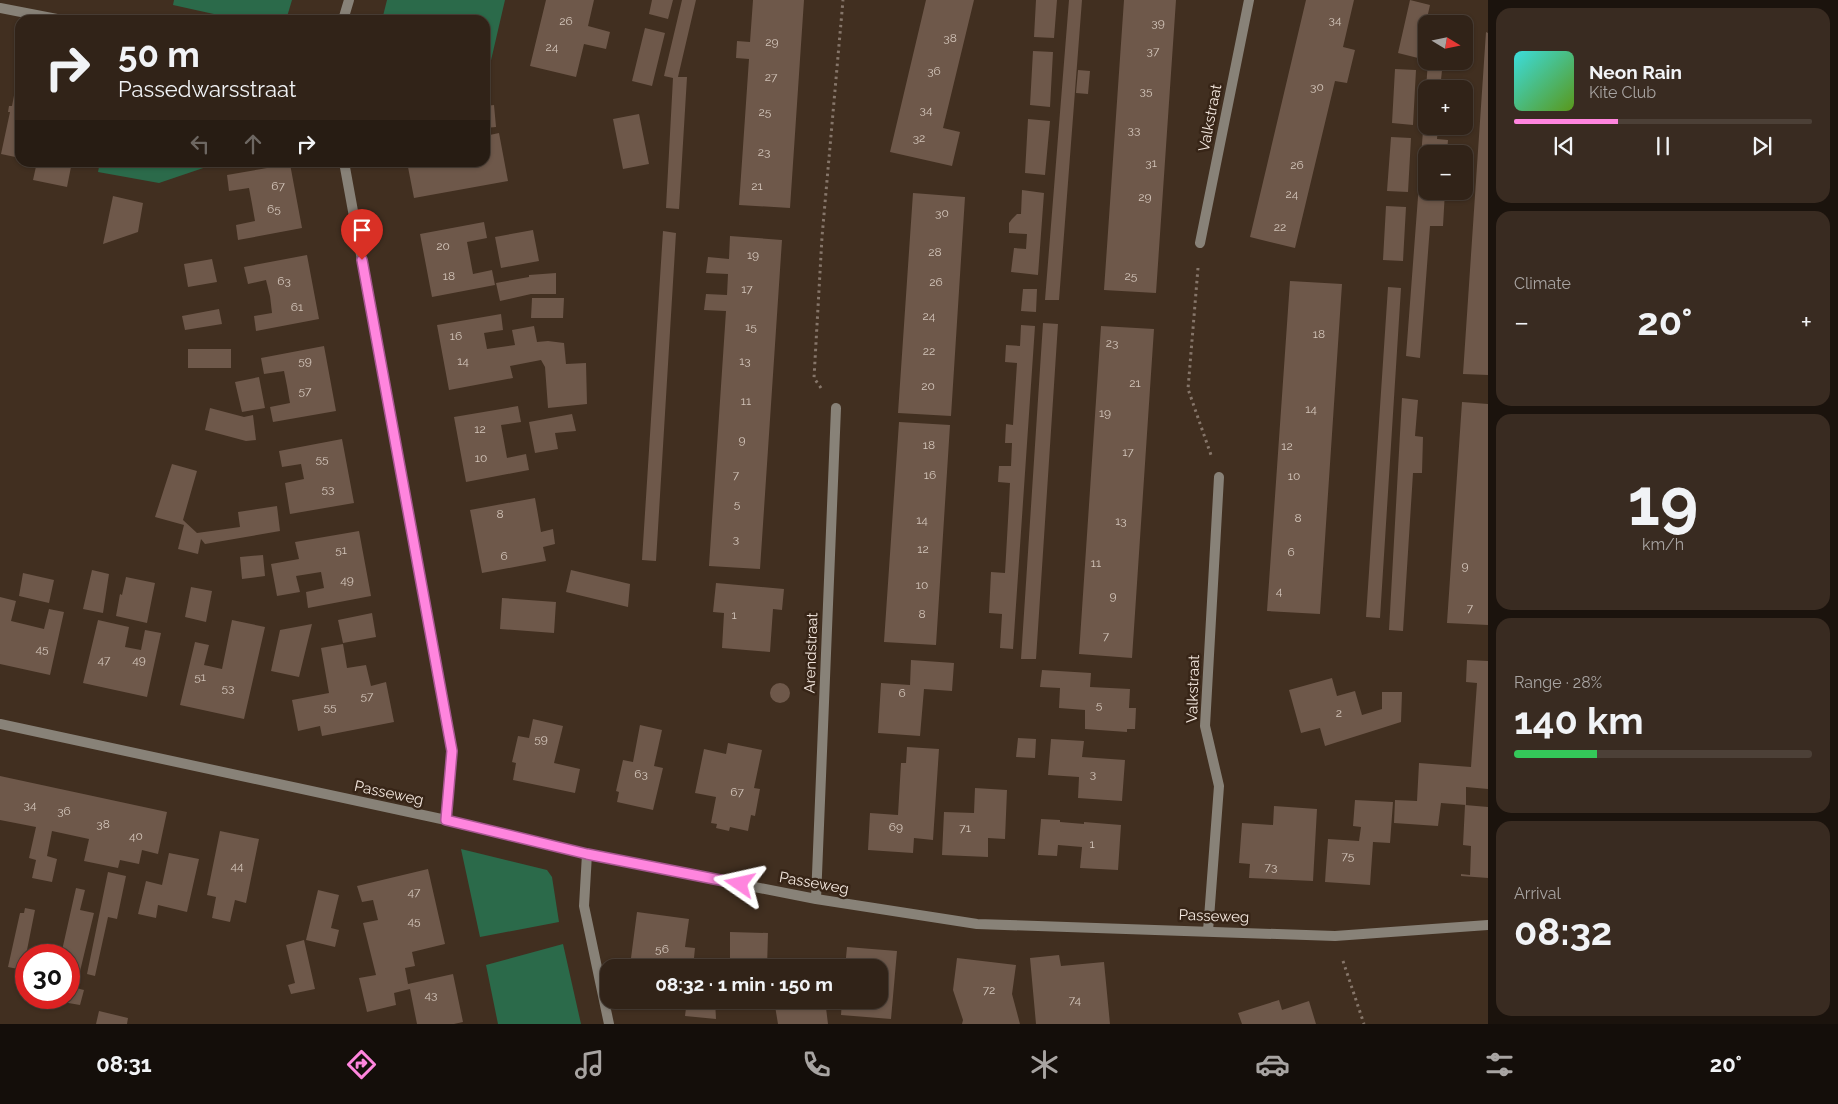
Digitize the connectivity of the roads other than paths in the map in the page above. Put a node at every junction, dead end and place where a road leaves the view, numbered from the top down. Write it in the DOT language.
graph roads {
  1 [pos="348,0"];
  2 [pos="1249,0"];
  3 [pos="0,8"];
  4 [pos="36,15"];
  5 [pos="344,15"];
  6 [pos="345,167"];
  7 [pos="1200,242"];
  8 [pos="836,408"];
  9 [pos="1219,477"];
  10 [pos="0,724"];
  11 [pos="446,820"];
  12 [pos="587,854"];
  13 [pos="816,899"];
  14 [pos="1488,925"];
  15 [pos="1208,931"];
  16 [pos="609,1024"];
  1 -- 5 [label="street"];
  2 -- 7 [label="street, Valkstraat"];
  3 -- 4 [label="street"];
  6 -- 11 [label="street"];
  8 -- 13 [label="street, Arendstraat"];
  9 -- 15 [label="street, Valkstraat"];
  10 -- 11 [label="street, Passeweg"];
  11 -- 12 [label="street, Passeweg"];
  12 -- 13 [label="street, Passeweg"];
  12 -- 16 [label="street"];
  13 -- 15 [label="street, Passeweg"];
  14 -- 15 [label="street, Passeweg"];
}
